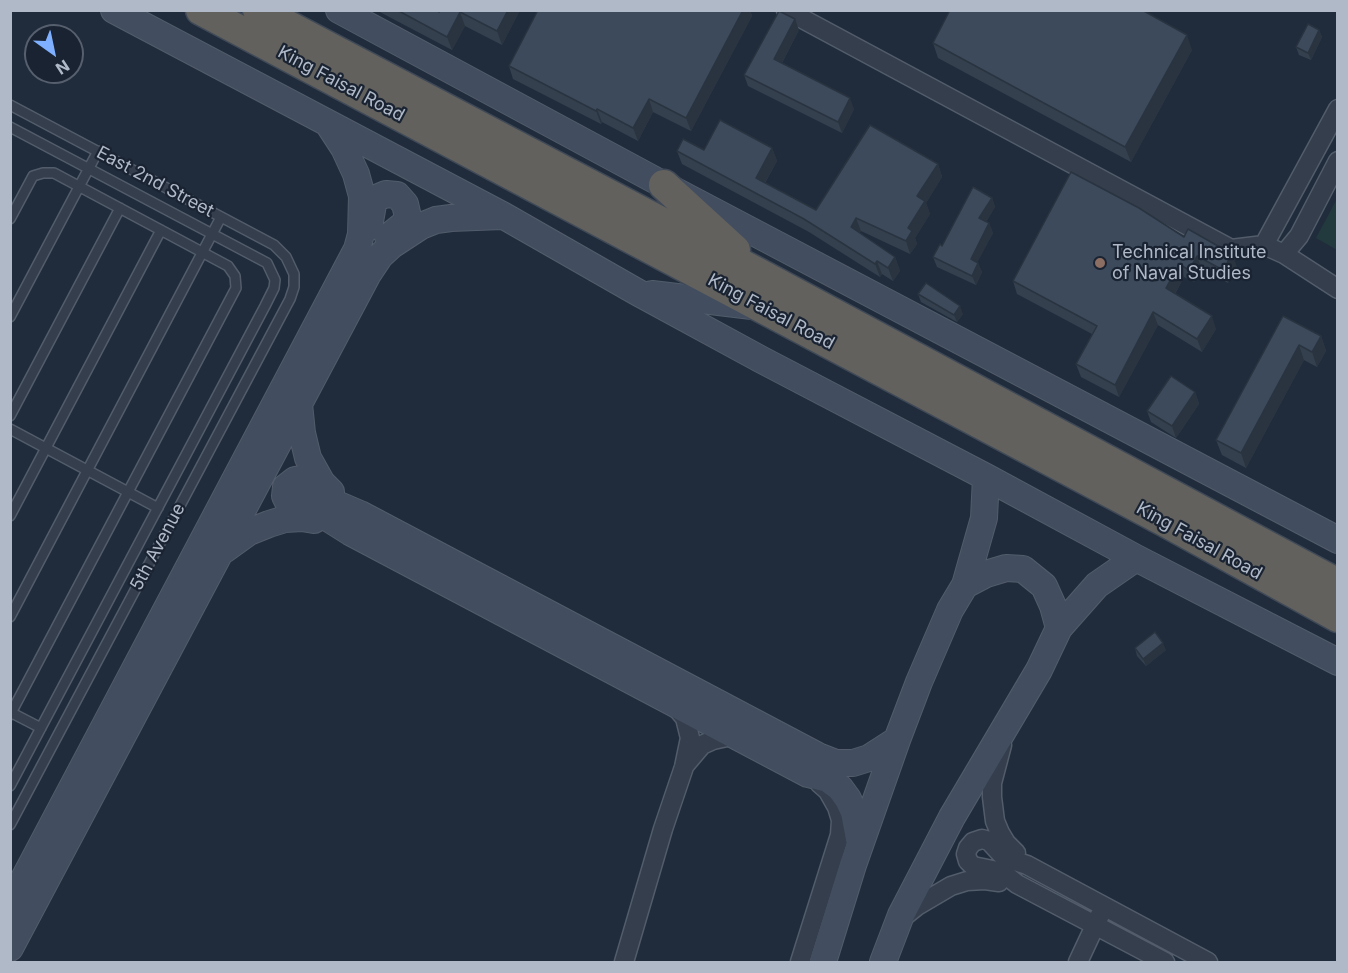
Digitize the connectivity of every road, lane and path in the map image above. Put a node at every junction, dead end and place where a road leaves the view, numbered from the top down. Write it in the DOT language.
graph roads {
  1 [pos="114,10"];
  2 [pos="201,10"];
  3 [pos="258,10"];
  4 [pos="339,10"];
  5 [pos="786,10"];
  6 [pos="12,109"];
  7 [pos="1338,109"];
  8 [pos="327,122"];
  9 [pos="10,127"];
  10 [pos="98,152"];
  11 [pos="1338,161"];
  12 [pos="89,169"];
  13 [pos="664,185"];
  14 [pos="80,186"];
  15 [pos="120,208"];
  16 [pos="504,216"];
  17 [pos="221,217"];
  18 [pos="10,219"];
  19 [pos="161,230"];
  20 [pos="212,234"];
  21 [pos="1264,245"];
  22 [pos="203,252"];
  23 [pos="1284,254"];
  24 [pos="291,267"];
  25 [pos="359,269"];
  26 [pos="758,273"];
  27 [pos="275,280"];
  28 [pos="1338,289"];
  29 [pos="636,292"];
  30 [pos="763,307"];
  31 [pos="10,317"];
  32 [pos="299,404"];
  33 [pos="10,416"];
  34 [pos="10,429"];
  35 [pos="46,448"];
  36 [pos="88,471"];
  37 [pos="986,477"];
  38 [pos="128,492"];
  39 [pos="158,508"];
  40 [pos="10,516"];
  41 [pos="355,523"];
  42 [pos="1338,540"];
  43 [pos="220,554"];
  44 [pos="1136,558"];
  45 [pos="1338,584"];
  46 [pos="965,585"];
  47 [pos="10,617"];
  48 [pos="1338,617"];
  49 [pos="1059,628"];
  50 [pos="1338,662"];
  51 [pos="671,701"];
  52 [pos="11,713"];
  53 [pos="1007,723"];
  54 [pos="41,728"];
  55 [pos="736,735"];
  56 [pos="897,740"];
  57 [pos="684,767"];
  58 [pos="808,774"];
  59 [pos="10,786"];
  60 [pos="10,825"];
  61 [pos="860,844"];
  62 [pos="1027,865"];
  63 [pos="1017,884"];
  64 [pos="10,905"];
  65 [pos="1104,907"];
  66 [pos="899,921"];
  67 [pos="1095,926"];
  68 [pos="10,948"];
  69 [pos="624,963"];
  70 [pos="800,963"];
  71 [pos="823,963"];
  72 [pos="883,963"];
  73 [pos="1078,963"];
  74 [pos="1165,963"];
  75 [pos="1208,963"];
  1 -- 8 [label="main road"];
  2 -- 30 [label="highway, King Faisal Road"];
  3 -- 26 [label="highway, King Faisal Road"];
  4 -- 13 [label="main road"];
  5 -- 21 [label="street"];
  6 -- 10 [label="lane, East 2nd Street"];
  7 -- 21 [label="street"];
  8 -- 16 [label="main road"];
  8 -- 25 [label="main road"];
  9 -- 12 [label="lane, East 2nd Street"];
  10 -- 12 [label="lane"];
  10 -- 17 [label="lane, East 2nd Street"];
  11 -- 23 [label="street"];
  12 -- 14 [label="lane"];
  12 -- 20 [label="lane, East 2nd Street"];
  13 -- 26 [label="highway"];
  13 -- 42 [label="main road"];
  14 -- 15 [label="lane"];
  14 -- 18 [label="lane"];
  14 -- 31 [label="lane"];
  15 -- 19 [label="lane"];
  15 -- 33 [label="lane"];
  16 -- 25 [label="main road"];
  16 -- 29 [label="main road"];
  17 -- 20 [label="lane"];
  17 -- 24 [label="lane, East 2nd Street"];
  19 -- 22 [label="lane"];
  19 -- 35 [label="lane"];
  20 -- 22 [label="lane"];
  20 -- 27 [label="lane, East 2nd Street"];
  21 -- 23 [label="street"];
  22 -- 36 [label="lane"];
  22 -- 38 [label="lane"];
  23 -- 28 [label="street"];
  24 -- 60 [label="lane, 5th Avenue"];
  25 -- 32 [label="main road"];
  25 -- 64 [label="main road"];
  26 -- 45 [label="highway, King Faisal Road"];
  27 -- 39 [label="lane, 5th Avenue"];
  29 -- 30 [label="main road"];
  29 -- 37 [label="main road"];
  30 -- 48 [label="highway, King Faisal Road"];
  32 -- 41 [label="main road"];
  32 -- 43 [label="main road"];
  34 -- 35 [label="lane"];
  35 -- 36 [label="lane"];
  35 -- 40 [label="lane"];
  36 -- 38 [label="lane"];
  36 -- 47 [label="lane"];
  37 -- 44 [label="main road"];
  37 -- 46 [label="main road"];
  38 -- 39 [label="lane"];
  38 -- 52 [label="lane"];
  39 -- 54 [label="lane, 5th Avenue"];
  41 -- 43 [label="main road"];
  41 -- 51 [label="main road"];
  41 -- 56 [label="main road"];
  43 -- 68 [label="main road"];
  44 -- 49 [label="main road"];
  44 -- 50 [label="main road"];
  46 -- 49 [label="main road"];
  46 -- 56 [label="main road"];
  49 -- 53 [label="main road"];
  51 -- 55 [label="main road"];
  51 -- 57 [label="street"];
  52 -- 54 [label="lane"];
  53 -- 62 [label="street"];
  53 -- 66 [label="main road"];
  54 -- 59 [label="lane, 5th Avenue"];
  55 -- 57 [label="street"];
  55 -- 58 [label="main road"];
  56 -- 61 [label="main road"];
  57 -- 69 [label="street"];
  58 -- 61 [label="main road"];
  58 -- 70 [label="street"];
  61 -- 71 [label="main road"];
  62 -- 63 [label="street"];
  62 -- 63 [label="street"];
  62 -- 65 [label="street"];
  63 -- 66 [label="street"];
  63 -- 67 [label="street"];
  65 -- 67 [label="street"];
  65 -- 75 [label="street"];
  66 -- 72 [label="main road"];
  67 -- 73 [label="street"];
  67 -- 74 [label="street"];
}
